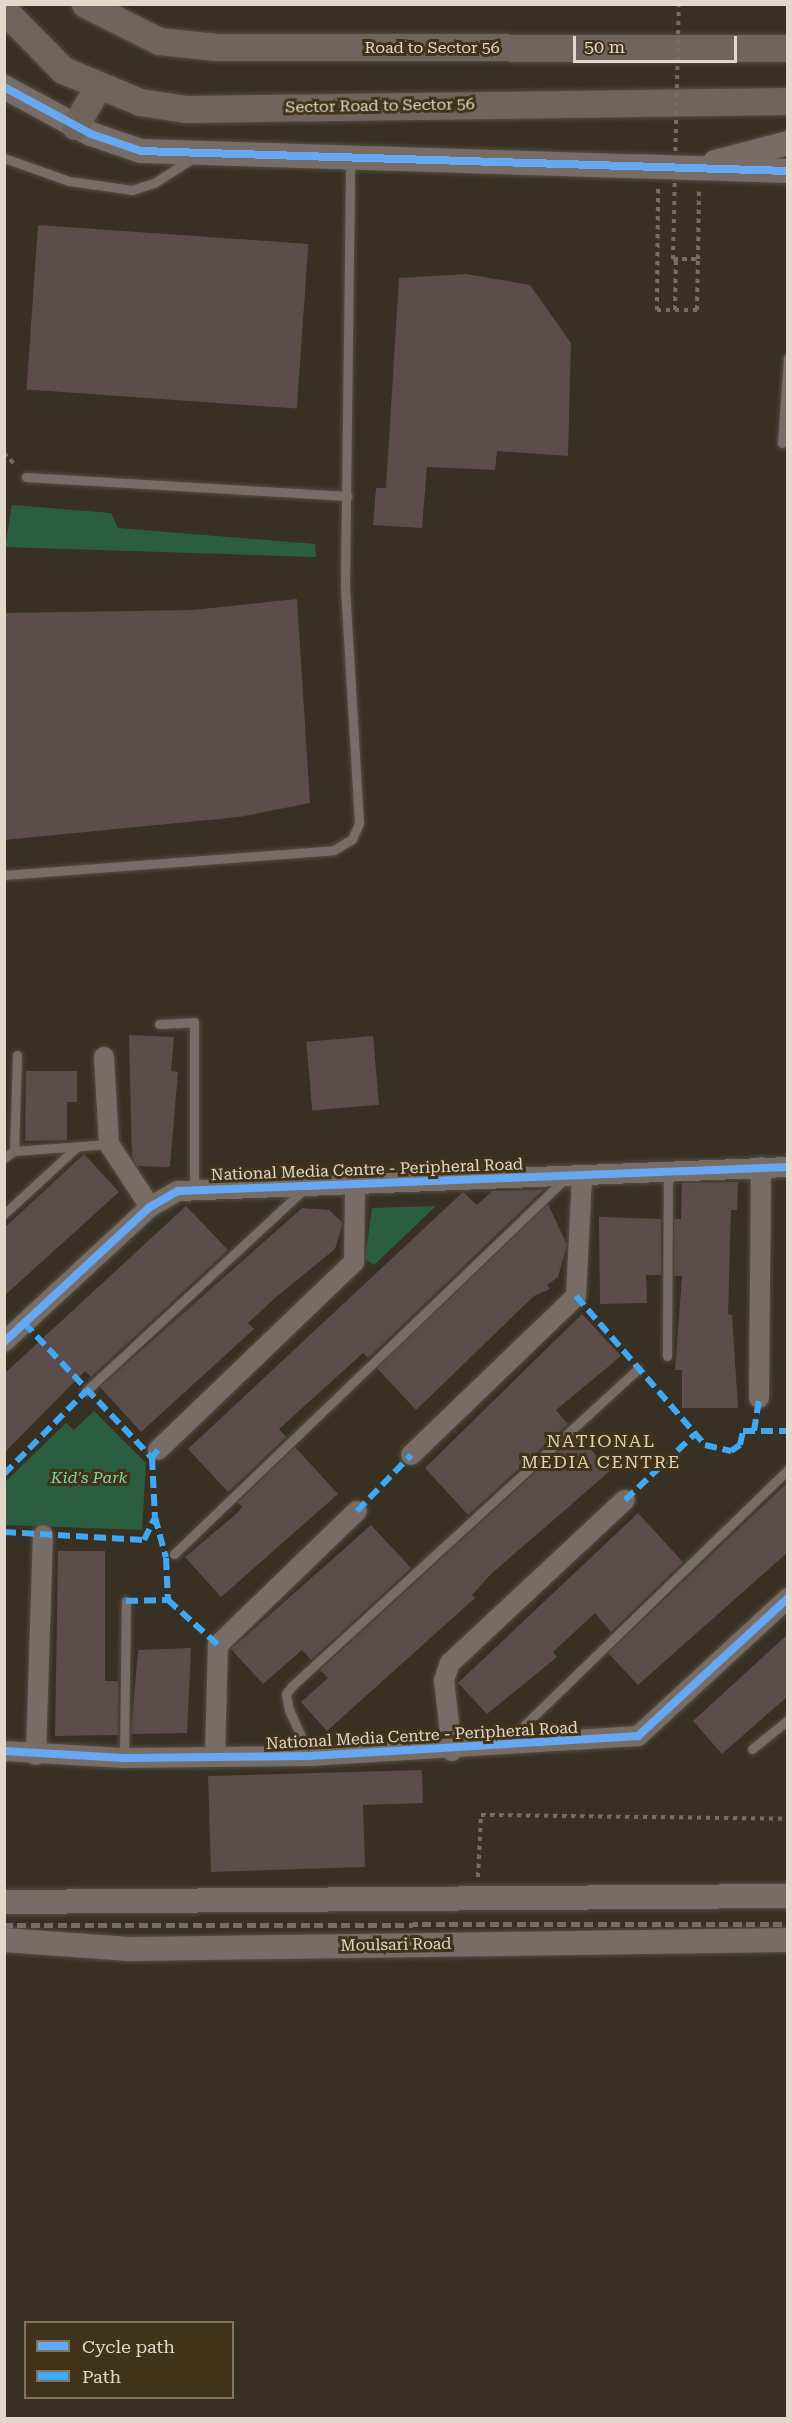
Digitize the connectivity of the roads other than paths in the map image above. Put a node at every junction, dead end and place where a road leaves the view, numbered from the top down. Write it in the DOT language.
graph roads {
  1 [pos="85,4"];
  2 [pos="4,10"];
  3 [pos="788,48"];
  4 [pos="4,87"];
  5 [pos="97,88"];
  6 [pos="788,101"];
  7 [pos="75,126"];
  8 [pos="788,143"];
  9 [pos="199,154"];
  10 [pos="4,158"];
  11 [pos="351,160"];
  12 [pos="700,167"];
  13 [pos="788,171"];
  14 [pos="788,358"];
  15 [pos="788,438"];
  16 [pos="26,477"];
  17 [pos="347,496"];
  18 [pos="4,874"];
  19 [pos="159,1024"];
  20 [pos="17,1055"];
  21 [pos="104,1057"];
  22 [pos="109,1144"];
  23 [pos="78,1146"];
  24 [pos="14,1151"];
  25 [pos="4,1158"];
  26 [pos="761,1167"];
  27 [pos="788,1167"];
  28 [pos="668,1172"];
  29 [pos="575,1177"];
  30 [pos="355,1187"];
  31 [pos="194,1189"];
  32 [pos="304,1189"];
  33 [pos="150,1207"];
  34 [pos="4,1214"];
  35 [pos="4,1342"];
  36 [pos="667,1356"];
  37 [pos="638,1369"];
  38 [pos="86,1390"];
  39 [pos="759,1398"];
  40 [pos="158,1450"];
  41 [pos="411,1455"];
  42 [pos="788,1470"];
  43 [pos="625,1500"];
  44 [pos="357,1510"];
  45 [pos="43,1535"];
  46 [pos="174,1554"];
  47 [pos="788,1598"];
  48 [pos="126,1601"];
  49 [pos="788,1720"];
  50 [pos="502,1747"];
  51 [pos="753,1749"];
  52 [pos="4,1751"];
  53 [pos="452,1751"];
  54 [pos="36,1755"];
  55 [pos="310,1756"];
  56 [pos="215,1757"];
  57 [pos="124,1758"];
  58 [pos="788,1896"];
  59 [pos="4,1902"];
  60 [pos="4,1940"];
  61 [pos="788,1940"];
  1 -- 3 [label="main road, Road to Sector 56"];
  2 -- 5 [label="main road, Sector Road to Sector 56"];
  4 -- 7 [label="street"];
  5 -- 6 [label="main road, Sector Road to Sector 56"];
  5 -- 7 [label="main road"];
  7 -- 9 [label="street"];
  8 -- 12 [label="street"];
  9 -- 10 [label="lane"];
  9 -- 11 [label="street"];
  11 -- 12 [label="street"];
  11 -- 17 [label="lane"];
  12 -- 13 [label="street"];
  14 -- 15 [label="lane"];
  16 -- 17 [label="lane"];
  17 -- 18 [label="lane"];
  19 -- 31 [label="lane"];
  20 -- 24 [label="lane"];
  21 -- 22 [label="street"];
  22 -- 23 [label="lane"];
  22 -- 33 [label="street"];
  23 -- 24 [label="lane"];
  23 -- 34 [label="lane"];
  24 -- 25 [label="lane"];
  26 -- 27 [label="street, National Media Centre - Peripheral Road"];
  26 -- 28 [label="street, National Media Centre - Peripheral Road"];
  26 -- 39 [label="street"];
  28 -- 29 [label="street, National Media Centre - Peripheral Road"];
  28 -- 36 [label="lane"];
  29 -- 30 [label="street, National Media Centre - Peripheral Road"];
  29 -- 41 [label="street"];
  29 -- 46 [label="lane"];
  30 -- 32 [label="street, National Media Centre - Peripheral Road"];
  30 -- 40 [label="street"];
  31 -- 32 [label="street, National Media Centre - Peripheral Road"];
  31 -- 33 [label="street, National Media Centre - Peripheral Road"];
  32 -- 38 [label="lane"];
  33 -- 35 [label="street, National Media Centre - Peripheral Road"];
  37 -- 55 [label="lane"];
  42 -- 50 [label="lane"];
  43 -- 53 [label="street"];
  44 -- 56 [label="street"];
  45 -- 54 [label="street"];
  47 -- 50 [label="street, National Media Centre - Peripheral Road"];
  48 -- 57 [label="lane"];
  49 -- 51 [label="lane"];
  50 -- 53 [label="street, National Media Centre - Peripheral Road"];
  52 -- 54 [label="street, National Media Centre - Peripheral Road"];
  53 -- 55 [label="street, National Media Centre - Peripheral Road"];
  54 -- 57 [label="street, National Media Centre - Peripheral Road"];
  55 -- 56 [label="street, National Media Centre - Peripheral Road"];
  56 -- 57 [label="street, National Media Centre - Peripheral Road"];
  58 -- 59 [label="street"];
  60 -- 61 [label="street, Moulsari Road"];
}
